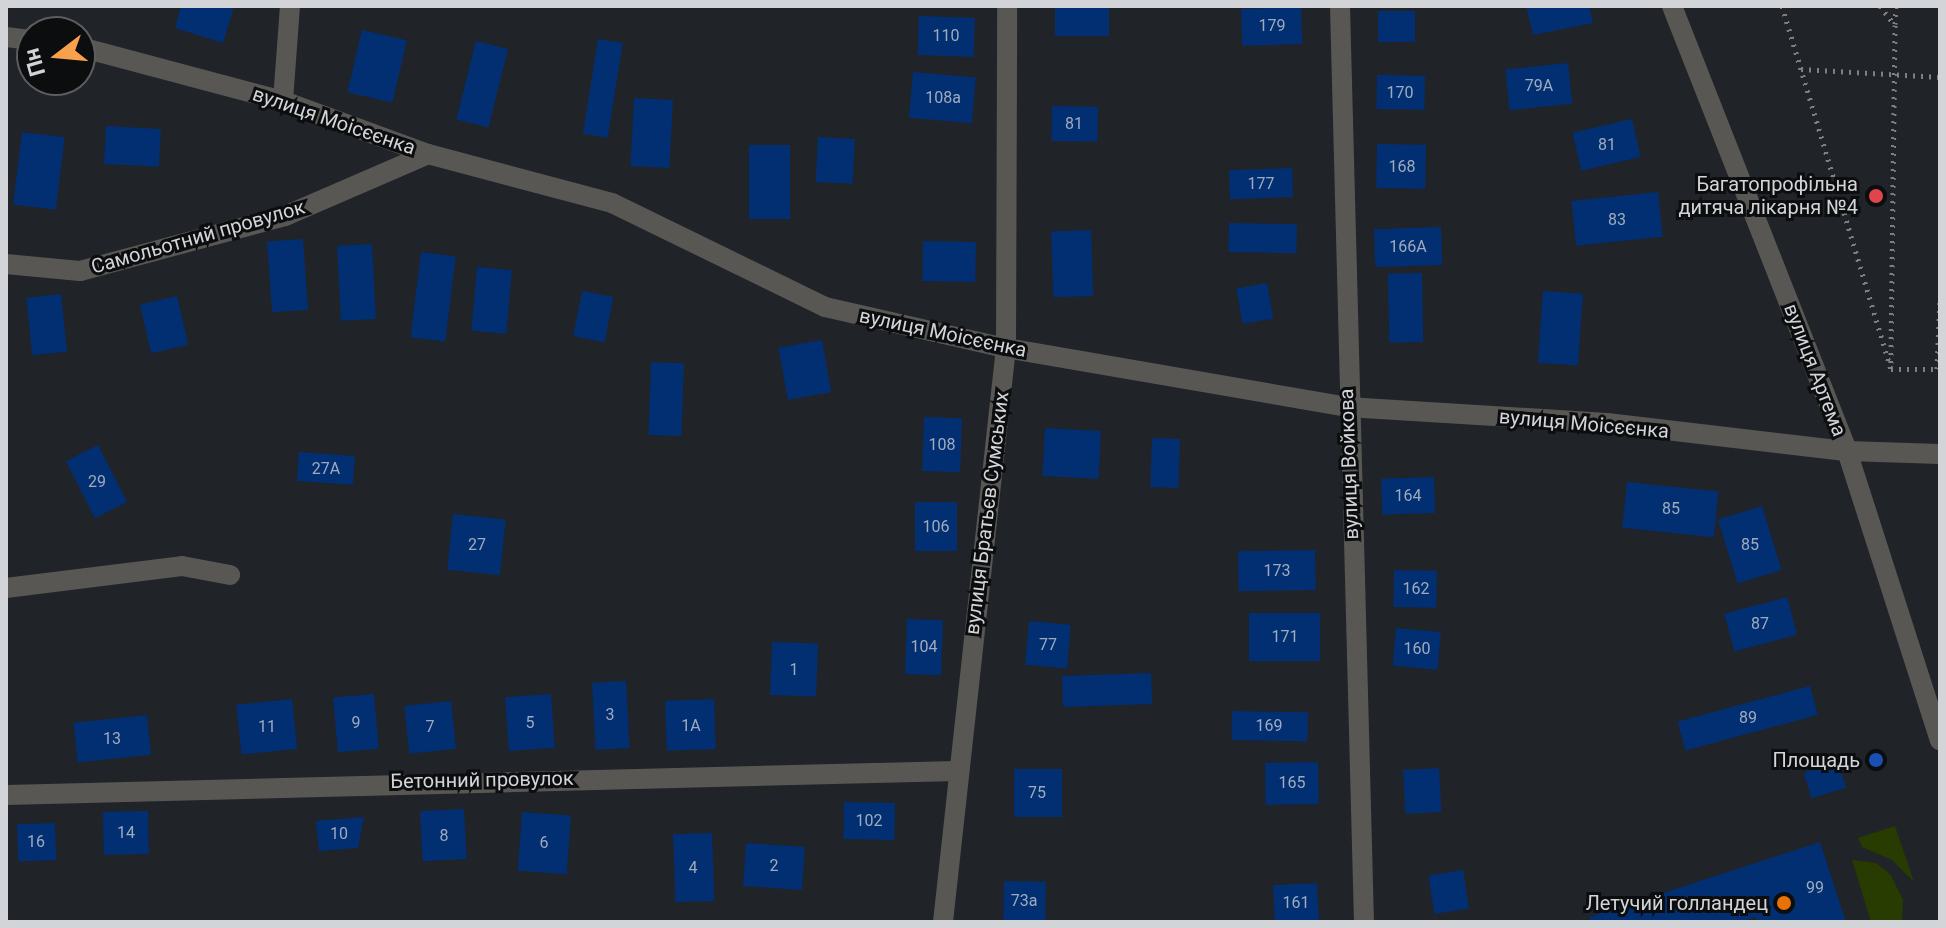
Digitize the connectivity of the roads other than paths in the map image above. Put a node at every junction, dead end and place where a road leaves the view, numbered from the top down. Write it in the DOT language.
graph roads {
  1 [pos="290,6"];
  2 [pos="1007,6"];
  3 [pos="1340,6"];
  4 [pos="1672,6"];
  5 [pos="96,51"];
  6 [pos="283,101"];
  7 [pos="428,154"];
  8 [pos="6,264"];
  9 [pos="1006,348"];
  10 [pos="1347,407"];
  11 [pos="1847,451"];
  12 [pos="1940,454"];
  13 [pos="230,575"];
  14 [pos="6,588"];
  15 [pos="1940,740"];
  16 [pos="957,771"];
  17 [pos="6,795"];
  18 [pos="943,922"];
  19 [pos="1364,922"];
  1 -- 6 [label="street"];
  2 -- 9 [label="street, вулиця Братьєв Сумських"];
  3 -- 10 [label="street, вулиця Войкова"];
  4 -- 11 [label="street, вулиця Артема"];
  5 -- 6 [label="street, вулиця Моісєєнка"];
  6 -- 7 [label="street, вулиця Моісєєнка"];
  7 -- 8 [label="street, Самольотний провулок"];
  7 -- 9 [label="street, вулиця Моісєєнка"];
  9 -- 10 [label="street, вулиця Моісєєнка"];
  9 -- 16 [label="street, вулиця Братьєв Сумських"];
  10 -- 11 [label="street, вулиця Моісєєнка"];
  10 -- 19 [label="street, вулиця Войкова"];
  11 -- 12 [label="street, вулиця Моісєєнка"];
  11 -- 15 [label="street, вулиця Артема"];
  13 -- 14 [label="street"];
  16 -- 17 [label="street, Бетонний провулок"];
  16 -- 18 [label="street, вулиця Братьєв Сумських"];
}
